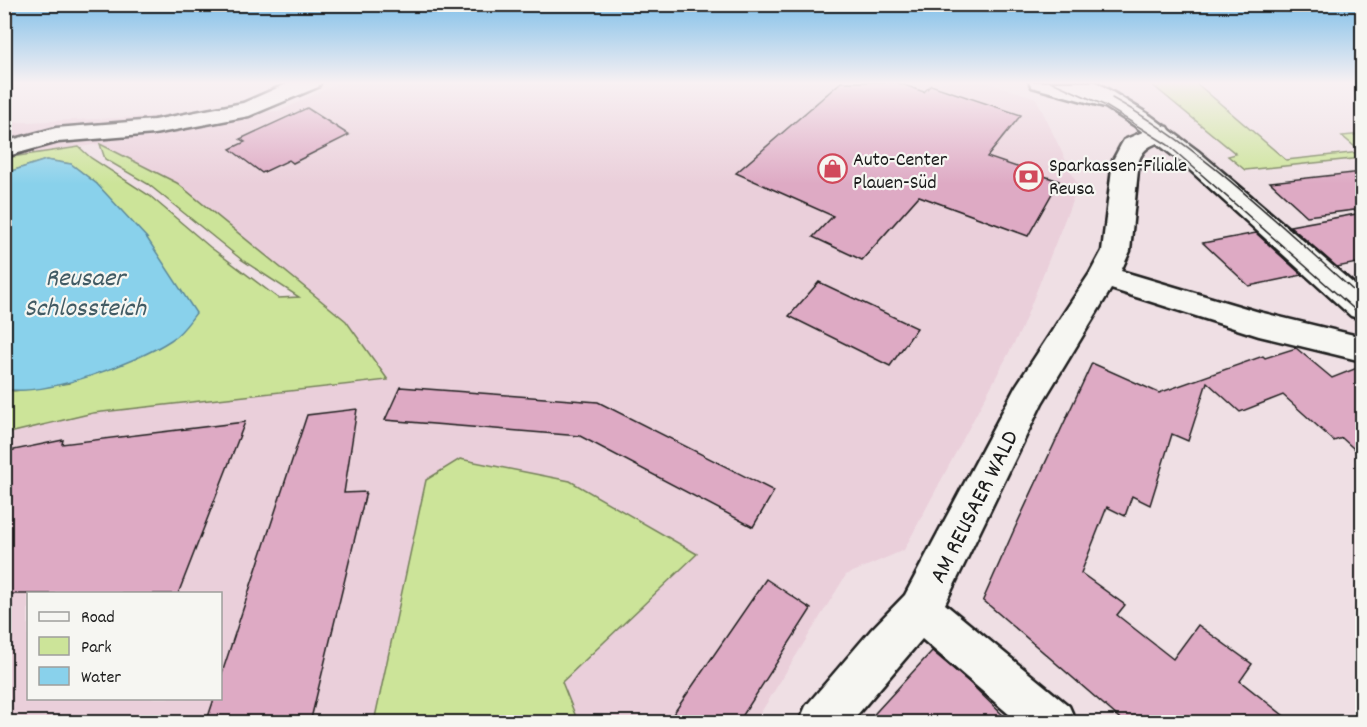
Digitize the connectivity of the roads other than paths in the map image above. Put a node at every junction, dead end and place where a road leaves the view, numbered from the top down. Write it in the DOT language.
graph roads {
  1 [pos="212,116"];
  2 [pos="1132,116"];
  3 [pos="1159,132"];
  4 [pos="4,150"];
  5 [pos="1104,276"];
  6 [pos="1362,308"];
  7 [pos="1362,349"];
  8 [pos="920,610"];
  9 [pos="822,723"];
  10 [pos="1053,723"];
  1 -- 4 [label="street"];
  2 -- 3 [label="street"];
  3 -- 5 [label="street, AM REUSAER WALD"];
  3 -- 6 [label="street"];
  5 -- 7 [label="street"];
  5 -- 8 [label="street, AM REUSAER WALD"];
  8 -- 9 [label="street, AM REUSAER WALD"];
  8 -- 10 [label="street"];
}
